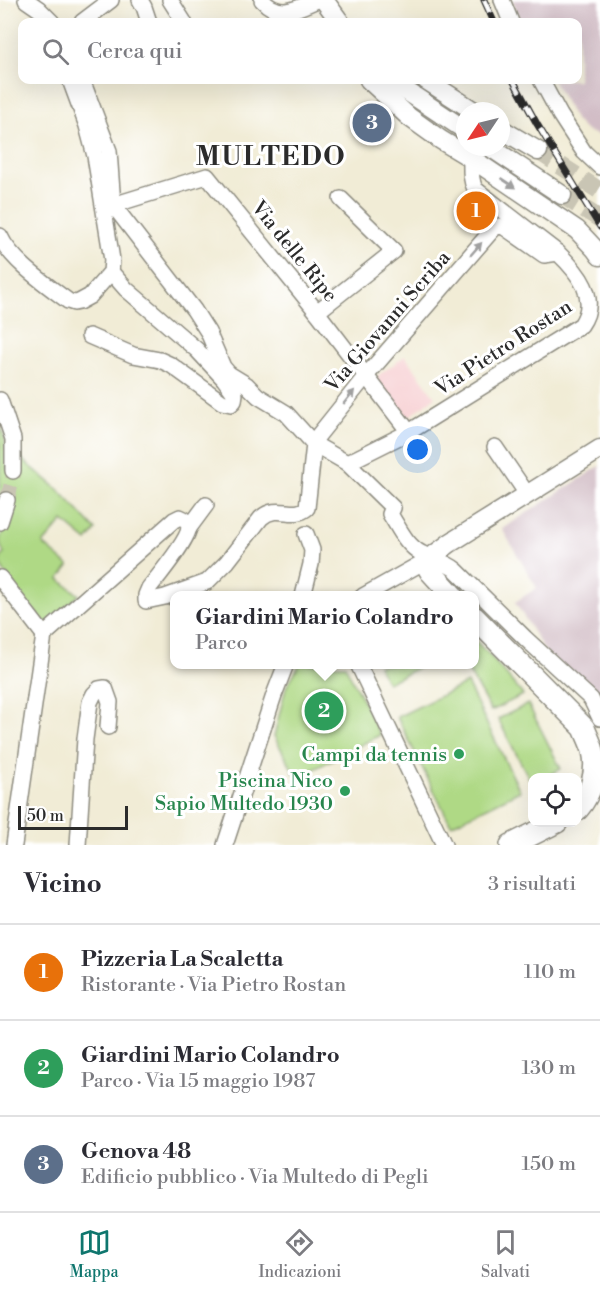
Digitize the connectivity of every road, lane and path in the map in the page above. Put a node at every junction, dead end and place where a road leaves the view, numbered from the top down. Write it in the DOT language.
graph roads {
  1 [pos="26,0"];
  2 [pos="111,0"];
  3 [pos="140,0"];
  4 [pos="170,0"];
  5 [pos="262,0"];
  6 [pos="317,0"];
  7 [pos="501,0"];
  8 [pos="48,18"];
  9 [pos="86,18"];
  10 [pos="148,18"];
  11 [pos="181,18"];
  12 [pos="509,18"];
  13 [pos="71,84"];
  14 [pos="83,84"];
  15 [pos="373,84"];
  16 [pos="396,84"];
  17 [pos="432,84"];
  18 [pos="543,84"];
  19 [pos="460,102"];
  20 [pos="456,112"];
  21 [pos="443,115"];
  22 [pos="456,124"];
  23 [pos="510,136"];
  24 [pos="441,140"];
  25 [pos="538,151"];
  26 [pos="102,154"];
  27 [pos="504,156"];
  28 [pos="471,158"];
  29 [pos="600,166"];
  30 [pos="562,195"];
  31 [pos="341,199"];
  32 [pos="113,205"];
  33 [pos="0,236"];
  34 [pos="558,253"];
  35 [pos="600,256"];
  36 [pos="111,272"];
  37 [pos="316,312"];
  38 [pos="89,336"];
  39 [pos="365,377"];
  40 [pos="0,400"];
  41 [pos="409,432"];
  42 [pos="314,444"];
  43 [pos="495,447"];
  44 [pos="600,449"];
  45 [pos="347,463"];
  46 [pos="13,471"];
  47 [pos="527,494"];
  48 [pos="7,500"];
  49 [pos="206,504"];
  50 [pos="0,522"];
  51 [pos="189,528"];
  52 [pos="306,534"];
  53 [pos="429,559"];
  54 [pos="0,578"];
  55 [pos="182,591"];
  56 [pos="304,591"];
  57 [pos="372,591"];
  58 [pos="448,591"];
  59 [pos="477,591"];
  60 [pos="479,593"];
  61 [pos="170,595"];
  62 [pos="479,622"];
  63 [pos="44,635"];
  64 [pos="284,669"];
  65 [pos="360,669"];
  66 [pos="600,718"];
  67 [pos="108,727"];
  68 [pos="582,803"];
  69 [pos="549,827"];
  70 [pos="443,843"];
  71 [pos="14,845"];
  72 [pos="78,845"];
  73 [pos="225,845"];
  74 [pos="511,845"];
  1 -- 8 [label="street"];
  2 -- 9 [label="street"];
  3 -- 10 [label="street"];
  4 -- 11 [label="street"];
  5 -- 6 [label="street"];
  7 -- 12 [label="street"];
  13 -- 26 [label="street"];
  14 -- 26 [label="street"];
  15 -- 24 [label="main road"];
  16 -- 21 [label="main road"];
  17 -- 19 [label="main road"];
  18 -- 29 [label="street"];
  20 -- 21 [label="main road"];
  21 -- 22 [label="main road"];
  21 -- 24 [label="main road"];
  23 -- 25 [label="main road"];
  24 -- 28 [label="main road"];
  26 -- 32 [label="street"];
  26 -- 36 [label="street"];
  27 -- 30 [label="main road"];
  28 -- 34 [label="street, Via Pietro Rostan"];
  28 -- 35 [label="main road, one-way"];
  31 -- 37 [label="street, Via Giovanni Scriba"];
  32 -- 37 [label="street, Via delle Ripe"];
  32 -- 42 [label="street"];
  33 -- 36 [label="street"];
  39 -- 34 [label="street, Via Giovanni Scriba, one-way"];
  34 -- 41 [label="street, Via Pietro Rostan"];
  36 -- 38 [label="street"];
  37 -- 39 [label="street, Via delle Ripe"];
  39 -- 41 [label="street, Via delle Ripe"];
  42 -- 39 [label="street, Via Giovanni Scriba, one-way"];
  40 -- 46 [label="street"];
  41 -- 45 [label="street, Via Pietro Rostan"];
  42 -- 45 [label="street"];
  42 -- 55 [label="street"];
  43 -- 47 [label="street"];
  44 -- 47 [label="main road"];
  45 -- 53 [label="street"];
  47 -- 53 [label="main road"];
  48 -- 50 [label="street"];
  49 -- 51 [label="street"];
  51 -- 61 [label="street"];
  51 -- 63 [label="street"];
  52 -- 56 [label="street"];
  53 -- 57 [label="street"];
  53 -- 58 [label="highway"];
  53 -- 59 [label="street"];
  54 -- 63 [label="street"];
  60 -- 66 [label="street"];
  62 -- 68 [label="highway"];
  63 -- 71 [label="street"];
  64 -- 73 [label="street"];
  65 -- 70 [label="street"];
  67 -- 72 [label="street"];
  69 -- 74 [label="highway"];
}
